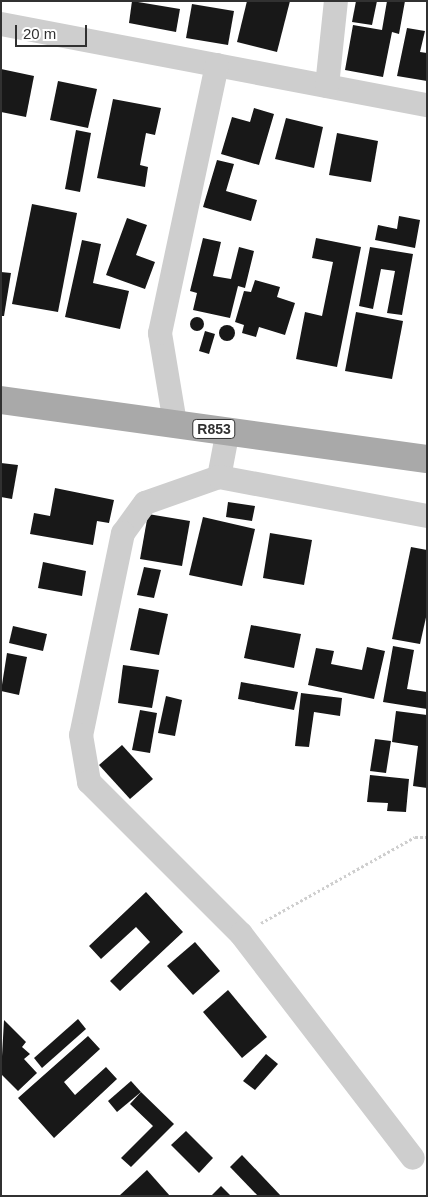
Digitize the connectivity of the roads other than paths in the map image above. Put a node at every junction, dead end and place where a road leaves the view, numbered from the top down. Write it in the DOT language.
graph roads {
  1 [pos="336,1"];
  2 [pos="1,24"];
  3 [pos="217,65"];
  4 [pos="327,86"];
  5 [pos="427,104"];
  6 [pos="1,400"];
  7 [pos="175,423"];
  8 [pos="228,430"];
  9 [pos="427,459"];
  10 [pos="220,477"];
  11 [pos="427,516"];
  12 [pos="413,1158"];
  1 -- 4 [label="street"];
  2 -- 3 [label="street"];
  3 -- 4 [label="street"];
  3 -- 7 [label="street"];
  4 -- 5 [label="street"];
  6 -- 7 [label="main road, R853"];
  7 -- 8 [label="main road, R853"];
  8 -- 9 [label="main road, R853"];
  8 -- 10 [label="street"];
  10 -- 11 [label="street"];
  10 -- 12 [label="street"];
}
